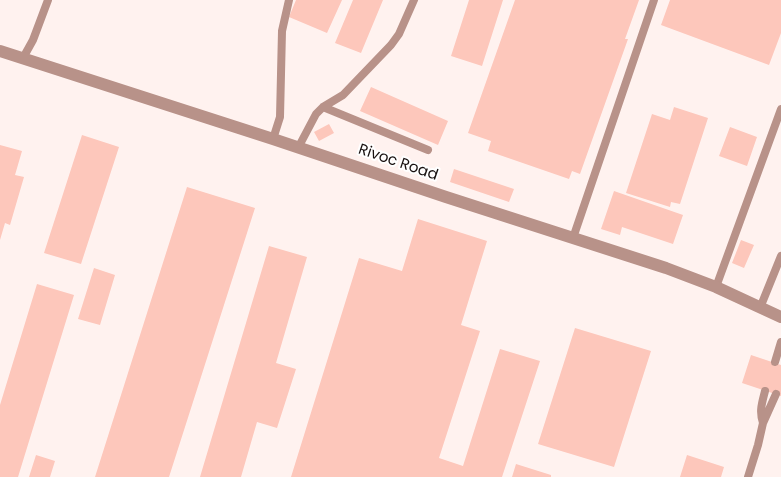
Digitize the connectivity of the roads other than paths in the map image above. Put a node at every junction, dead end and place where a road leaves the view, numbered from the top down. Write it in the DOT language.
graph roads {
  1 [pos="48,0"];
  2 [pos="289,0"];
  3 [pos="414,0"];
  4 [pos="654,0"];
  5 [pos="0,51"];
  6 [pos="23,58"];
  7 [pos="323,107"];
  8 [pos="781,109"];
  9 [pos="273,138"];
  10 [pos="298,148"];
  11 [pos="428,150"];
  12 [pos="573,238"];
  13 [pos="781,256"];
  14 [pos="716,287"];
  15 [pos="760,308"];
  16 [pos="781,317"];
  17 [pos="781,342"];
  18 [pos="774,362"];
  19 [pos="766,391"];
  20 [pos="776,394"];
  21 [pos="763,423"];
  22 [pos="748,477"];
  1 -- 6 [label="lane"];
  2 -- 9 [label="lane"];
  3 -- 7 [label="lane"];
  4 -- 12 [label="lane"];
  5 -- 6 [label="street, Rivoc Road"];
  6 -- 9 [label="street, Rivoc Road"];
  7 -- 10 [label="lane"];
  7 -- 11 [label="lane"];
  8 -- 14 [label="lane"];
  9 -- 10 [label="street, Rivoc Road"];
  10 -- 12 [label="street, Rivoc Road"];
  12 -- 14 [label="street, Rivoc Road"];
  13 -- 15 [label="lane"];
  14 -- 15 [label="street, Rivoc Road"];
  15 -- 16 [label="street, Rivoc Road"];
  17 -- 18 [label="lane"];
  19 -- 21 [label="lane"];
  20 -- 21 [label="lane"];
  21 -- 22 [label="lane"];
}
